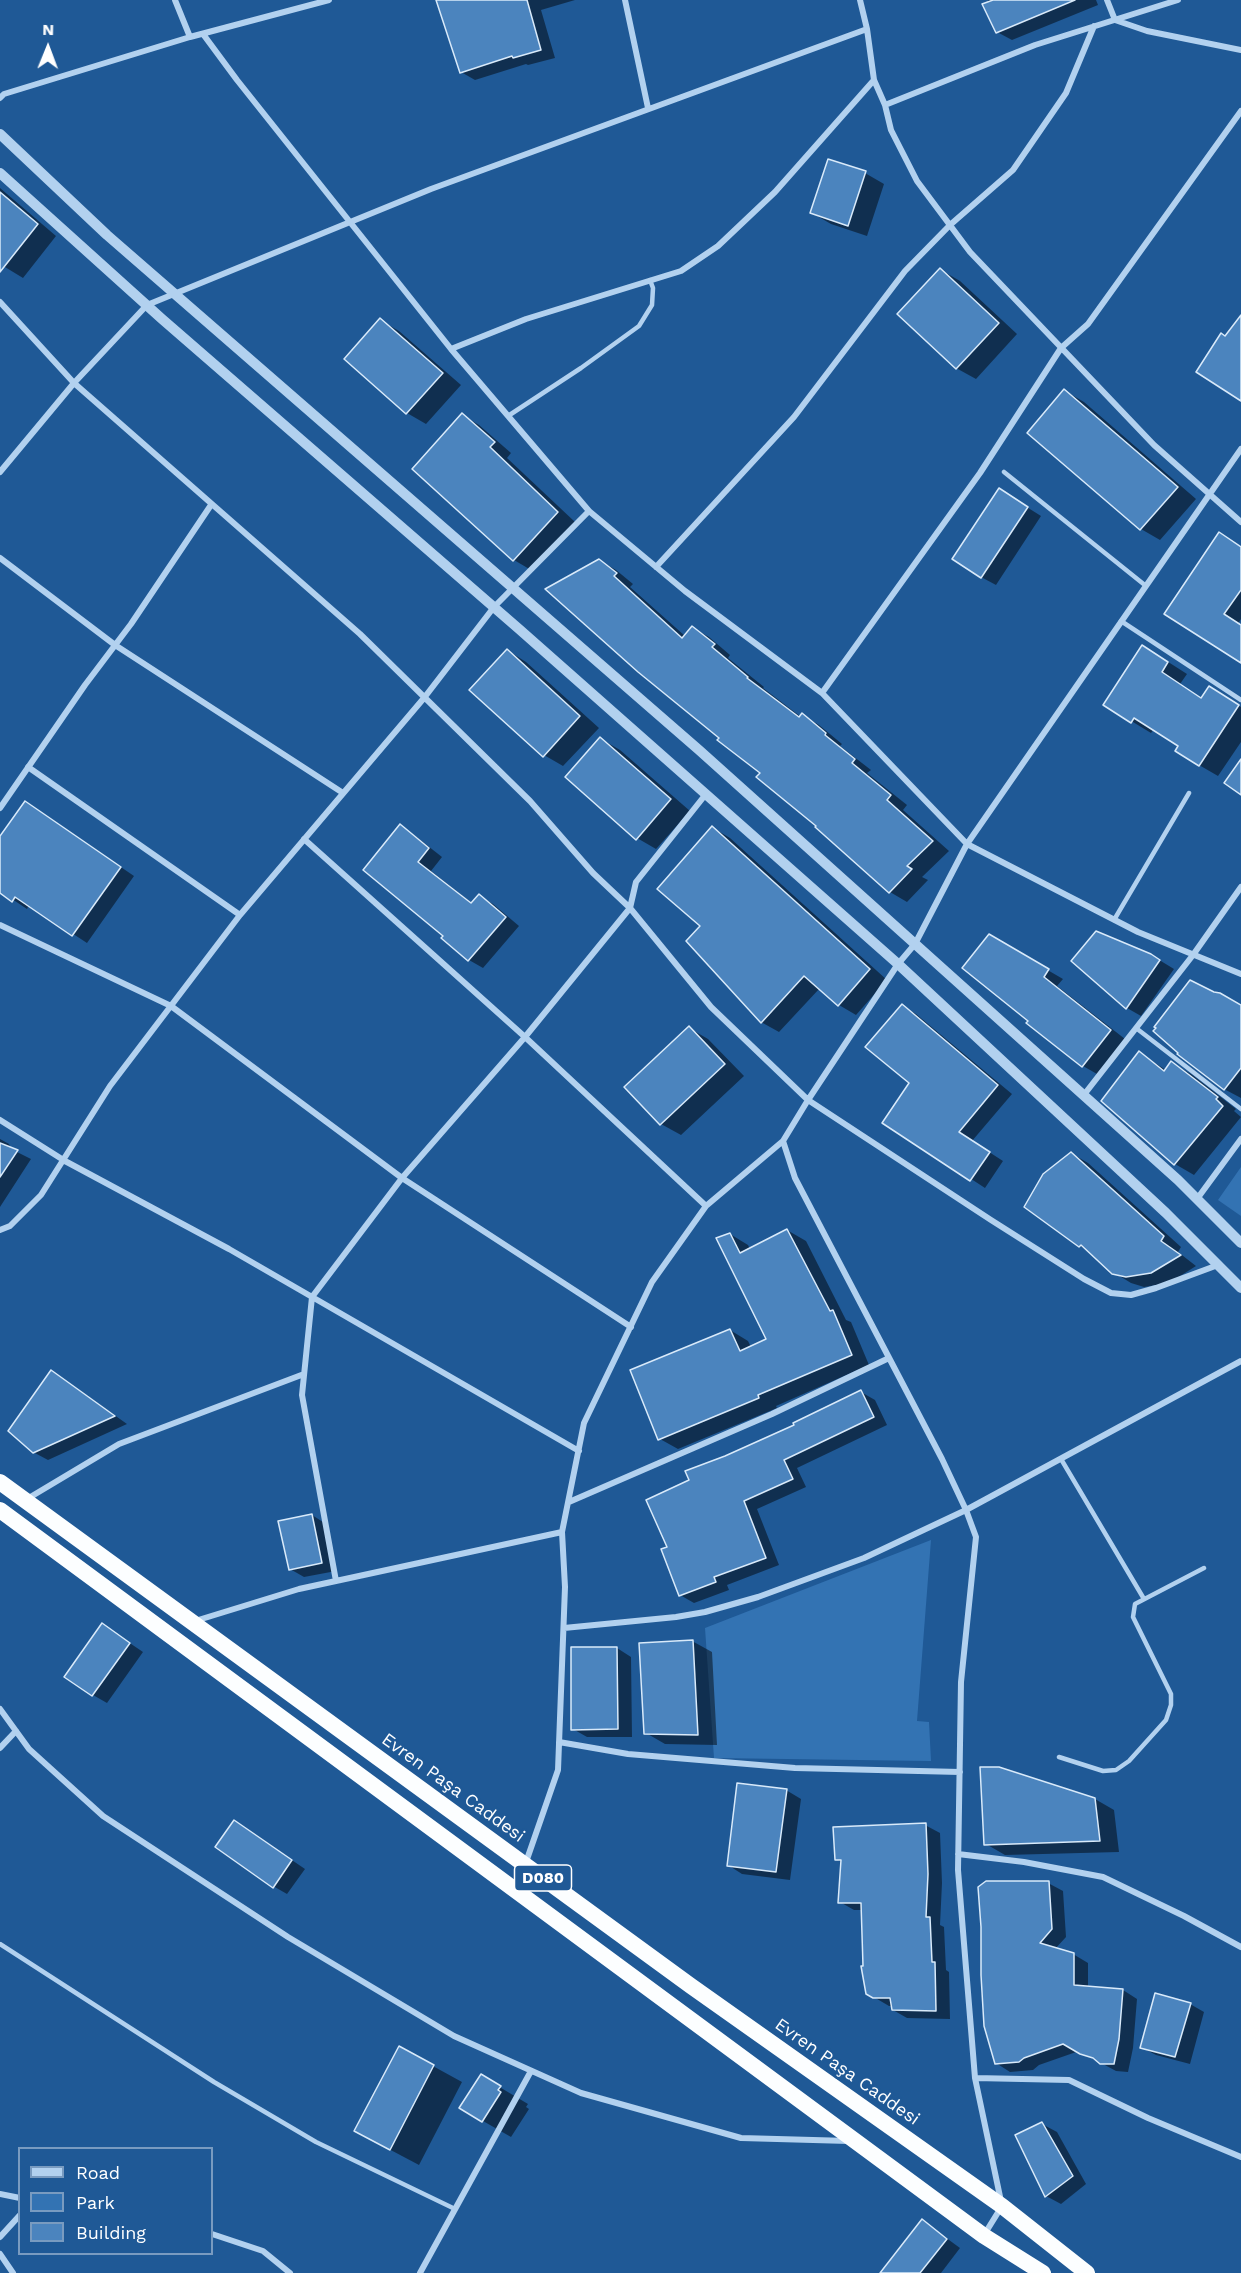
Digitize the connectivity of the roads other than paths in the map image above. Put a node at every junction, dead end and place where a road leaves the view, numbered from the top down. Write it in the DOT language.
graph roads {
  1 [pos="175,0"];
  2 [pos="328,0"];
  3 [pos="625,0"];
  4 [pos="860,0"];
  5 [pos="1107,0"];
  6 [pos="1178,0"];
  7 [pos="1115,20"];
  8 [pos="1095,26"];
  9 [pos="867,29"];
  10 [pos="203,34"];
  11 [pos="190,37"];
  12 [pos="1241,50"];
  13 [pos="874,80"];
  14 [pos="0,98"];
  15 [pos="885,105"];
  16 [pos="648,108"];
  17 [pos="1241,111"];
  18 [pos="0,134"];
  19 [pos="0,173"];
  20 [pos="350,222"];
  21 [pos="950,225"];
  22 [pos="650,280"];
  23 [pos="173,293"];
  24 [pos="0,302"];
  25 [pos="147,305"];
  26 [pos="1061,348"];
  27 [pos="451,349"];
  28 [pos="75,383"];
  29 [pos="508,416"];
  30 [pos="1241,449"];
  31 [pos="3,463"];
  32 [pos="0,472"];
  33 [pos="1004,472"];
  34 [pos="1209,494"];
  35 [pos="211,505"];
  36 [pos="589,511"];
  37 [pos="1241,522"];
  38 [pos="0,558"];
  39 [pos="656,567"];
  40 [pos="1146,586"];
  41 [pos="514,588"];
  42 [pos="494,608"];
  43 [pos="1121,621"];
  44 [pos="115,645"];
  45 [pos="822,693"];
  46 [pos="424,698"];
  47 [pos="1241,700"];
  48 [pos="28,767"];
  49 [pos="343,793"];
  50 [pos="1189,793"];
  51 [pos="706,794"];
  52 [pos="0,808"];
  53 [pos="304,839"];
  54 [pos="967,844"];
  55 [pos="1241,887"];
  56 [pos="630,908"];
  57 [pos="240,915"];
  58 [pos="1114,920"];
  59 [pos="0,925"];
  60 [pos="915,944"];
  61 [pos="1193,955"];
  62 [pos="898,964"];
  63 [pos="1241,974"];
  64 [pos="171,1006"];
  65 [pos="1136,1028"];
  66 [pos="525,1037"];
  67 [pos="1083,1096"];
  68 [pos="808,1100"];
  69 [pos="1241,1109"];
  70 [pos="0,1120"];
  71 [pos="1241,1139"];
  72 [pos="783,1141"];
  73 [pos="65,1161"];
  74 [pos="402,1178"];
  75 [pos="1197,1198"];
  76 [pos="706,1206"];
  77 [pos="0,1230"];
  78 [pos="1241,1243"];
  79 [pos="1218,1265"];
  80 [pos="1241,1288"];
  81 [pos="312,1297"];
  82 [pos="631,1327"];
  83 [pos="889,1358"];
  84 [pos="1241,1361"];
  85 [pos="304,1374"];
  86 [pos="579,1451"];
  87 [pos="1061,1459"];
  88 [pos="0,1482"];
  89 [pos="24,1501"];
  90 [pos="568,1502"];
  91 [pos="0,1510"];
  92 [pos="966,1510"];
  93 [pos="562,1532"];
  94 [pos="1204,1568"];
  95 [pos="336,1581"];
  96 [pos="1144,1599"];
  97 [pos="191,1622"];
  98 [pos="564,1628"];
  99 [pos="0,1709"];
  100 [pos="16,1731"];
  101 [pos="560,1742"];
  102 [pos="0,1748"];
  103 [pos="1059,1757"];
  104 [pos="960,1772"];
  105 [pos="958,1854"];
  106 [pos="525,1865"];
  107 [pos="0,1944"];
  108 [pos="1241,1947"];
  109 [pos="531,2071"];
  110 [pos="975,2078"];
  111 [pos="857,2141"];
  112 [pos="1241,2157"];
  113 [pos="0,2194"];
  114 [pos="18,2198"];
  115 [pos="1002,2206"];
  116 [pos="455,2209"];
  117 [pos="18,2217"];
  118 [pos="213,2234"];
  119 [pos="0,2236"];
  120 [pos="984,2236"];
  121 [pos="0,2254"];
  122 [pos="13,2273"];
  123 [pos="290,2273"];
  124 [pos="420,2273"];
  125 [pos="1043,2273"];
  126 [pos="1088,2273"];
  1 -- 11 [label="street"];
  2 -- 10 [label="street"];
  3 -- 16 [label="street"];
  4 -- 9 [label="street"];
  5 -- 7 [label="street"];
  6 -- 7 [label="street"];
  7 -- 8 [label="street"];
  7 -- 12 [label="street"];
  8 -- 15 [label="street"];
  8 -- 21 [label="street"];
  9 -- 13 [label="street"];
  9 -- 16 [label="street"];
  10 -- 11 [label="street"];
  10 -- 20 [label="street"];
  11 -- 14 [label="street"];
  13 -- 15 [label="street"];
  13 -- 22 [label="street"];
  15 -- 21 [label="street"];
  16 -- 20 [label="street"];
  17 -- 26 [label="street"];
  18 -- 23 [label="street"];
  19 -- 25 [label="street"];
  20 -- 23 [label="street"];
  20 -- 27 [label="street"];
  21 -- 26 [label="street"];
  21 -- 39 [label="street"];
  22 -- 27 [label="street"];
  22 -- 29 [label="lane"];
  23 -- 25 [label="street"];
  23 -- 41 [label="street"];
  24 -- 28 [label="street"];
  25 -- 28 [label="street"];
  25 -- 42 [label="street"];
  26 -- 34 [label="street"];
  26 -- 45 [label="street"];
  27 -- 29 [label="street"];
  28 -- 31 [label="street"];
  28 -- 35 [label="street"];
  29 -- 36 [label="street"];
  30 -- 34 [label="street"];
  31 -- 32 [label="street"];
  33 -- 40 [label="lane"];
  34 -- 37 [label="street"];
  34 -- 40 [label="street"];
  35 -- 44 [label="street"];
  35 -- 46 [label="street"];
  36 -- 39 [label="street"];
  36 -- 41 [label="street"];
  38 -- 44 [label="street"];
  39 -- 45 [label="street"];
  40 -- 43 [label="street"];
  41 -- 42 [label="street"];
  41 -- 60 [label="street"];
  42 -- 46 [label="street"];
  42 -- 51 [label="street"];
  43 -- 47 [label="lane"];
  43 -- 54 [label="street"];
  44 -- 48 [label="street"];
  44 -- 49 [label="street"];
  45 -- 54 [label="street"];
  46 -- 49 [label="street"];
  46 -- 56 [label="street"];
  48 -- 52 [label="street"];
  48 -- 57 [label="street"];
  49 -- 53 [label="street"];
  50 -- 58 [label="lane"];
  51 -- 56 [label="street"];
  51 -- 62 [label="street"];
  53 -- 57 [label="street"];
  53 -- 66 [label="street"];
  54 -- 58 [label="street"];
  54 -- 60 [label="street"];
  55 -- 61 [label="street"];
  56 -- 66 [label="street"];
  56 -- 68 [label="street"];
  57 -- 64 [label="street"];
  58 -- 61 [label="street"];
  59 -- 64 [label="street"];
  60 -- 62 [label="street"];
  60 -- 67 [label="street"];
  61 -- 63 [label="street"];
  61 -- 65 [label="street"];
  62 -- 68 [label="street"];
  62 -- 79 [label="street"];
  64 -- 73 [label="street"];
  64 -- 74 [label="street"];
  65 -- 67 [label="street"];
  65 -- 69 [label="lane"];
  66 -- 74 [label="street"];
  66 -- 76 [label="street"];
  67 -- 75 [label="street"];
  68 -- 72 [label="street"];
  68 -- 79 [label="street"];
  70 -- 73 [label="street"];
  71 -- 75 [label="street"];
  72 -- 76 [label="street"];
  72 -- 83 [label="street"];
  73 -- 77 [label="street"];
  73 -- 81 [label="street"];
  74 -- 81 [label="street"];
  74 -- 82 [label="street"];
  75 -- 78 [label="street"];
  76 -- 82 [label="street"];
  79 -- 80 [label="street"];
  81 -- 85 [label="street"];
  81 -- 86 [label="street"];
  82 -- 86 [label="street"];
  83 -- 90 [label="street"];
  83 -- 92 [label="street"];
  84 -- 87 [label="street"];
  85 -- 89 [label="street"];
  85 -- 95 [label="street"];
  86 -- 90 [label="street"];
  87 -- 92 [label="street"];
  87 -- 96 [label="lane"];
  88 -- 89 [label="highway, Evren Paşa Caddesi / D080"];
  89 -- 97 [label="highway, Evren Paşa Caddesi / D080"];
  90 -- 93 [label="street"];
  91 -- 111 [label="highway, D080"];
  92 -- 98 [label="street"];
  92 -- 104 [label="street"];
  93 -- 95 [label="street"];
  93 -- 98 [label="street"];
  94 -- 96 [label="lane"];
  95 -- 97 [label="street"];
  96 -- 103 [label="lane"];
  97 -- 106 [label="highway, Evren Paşa Caddesi / D080"];
  98 -- 101 [label="street"];
  99 -- 100 [label="street"];
  100 -- 102 [label="street"];
  100 -- 109 [label="street"];
  101 -- 104 [label="street"];
  101 -- 106 [label="street"];
  104 -- 105 [label="street"];
  105 -- 108 [label="street"];
  105 -- 110 [label="street"];
  106 -- 115 [label="highway, Evren Paşa Caddesi / D080"];
  107 -- 116 [label="lane"];
  109 -- 111 [label="street"];
  109 -- 116 [label="street"];
  110 -- 112 [label="street"];
  110 -- 115 [label="street"];
  111 -- 120 [label="highway, D080"];
  113 -- 114 [label="street"];
  115 -- 120 [label="street"];
  115 -- 126 [label="highway, Evren Paşa Caddesi / D080"];
  116 -- 124 [label="street"];
  117 -- 119 [label="street"];
  118 -- 123 [label="street"];
  120 -- 125 [label="highway, D080"];
  121 -- 122 [label="street"];
}
